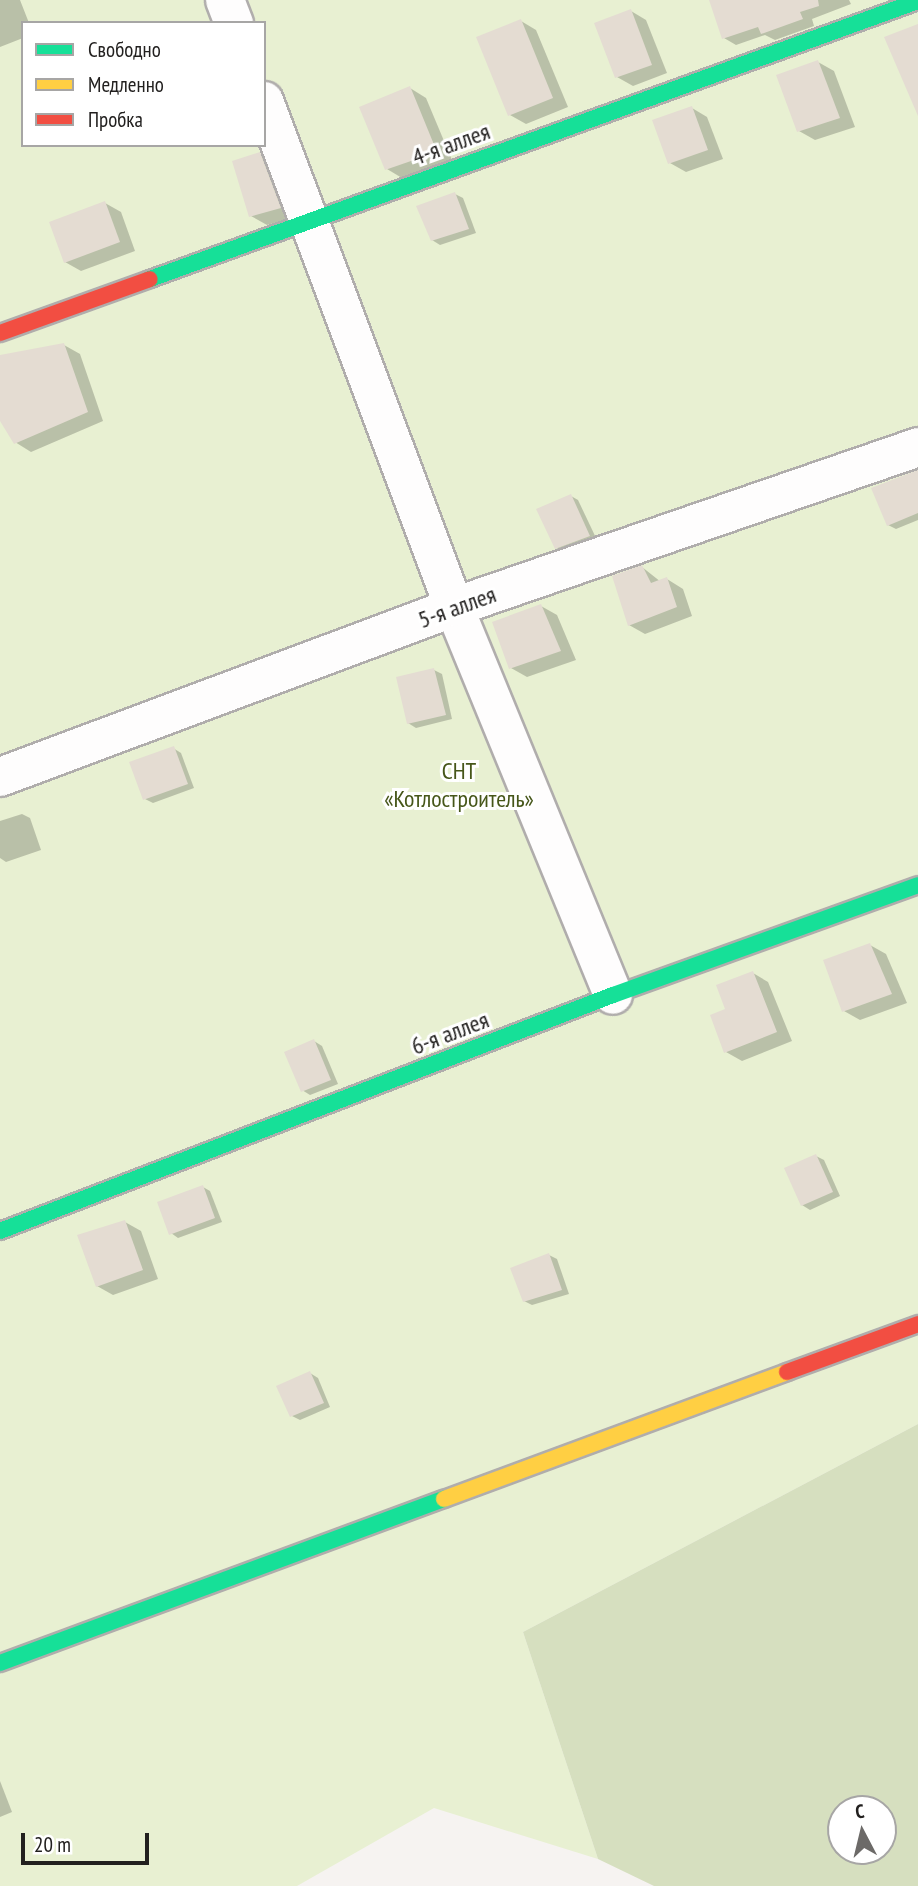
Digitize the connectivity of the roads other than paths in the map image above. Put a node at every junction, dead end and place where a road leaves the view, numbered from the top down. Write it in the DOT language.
graph roads {
  1 [pos="225,0"];
  2 [pos="918,1"];
  3 [pos="233,21"];
  4 [pos="266,105"];
  5 [pos="311,218"];
  6 [pos="0,333"];
  7 [pos="918,447"];
  8 [pos="454,607"];
  9 [pos="0,777"];
  10 [pos="918,885"];
  11 [pos="613,995"];
  12 [pos="0,1231"];
  13 [pos="918,1324"];
  14 [pos="0,1663"];
  1 -- 3 [label="street"];
  2 -- 5 [label="street, 4-я аллея"];
  4 -- 5 [label="street"];
  5 -- 6 [label="street, 4-я аллея"];
  5 -- 8 [label="street"];
  7 -- 8 [label="street, 5-я аллея"];
  8 -- 9 [label="street, 5-я аллея"];
  8 -- 11 [label="street"];
  10 -- 11 [label="street, 6-я аллея"];
  11 -- 12 [label="street, 6-я аллея"];
  13 -- 14 [label="street"];
}
